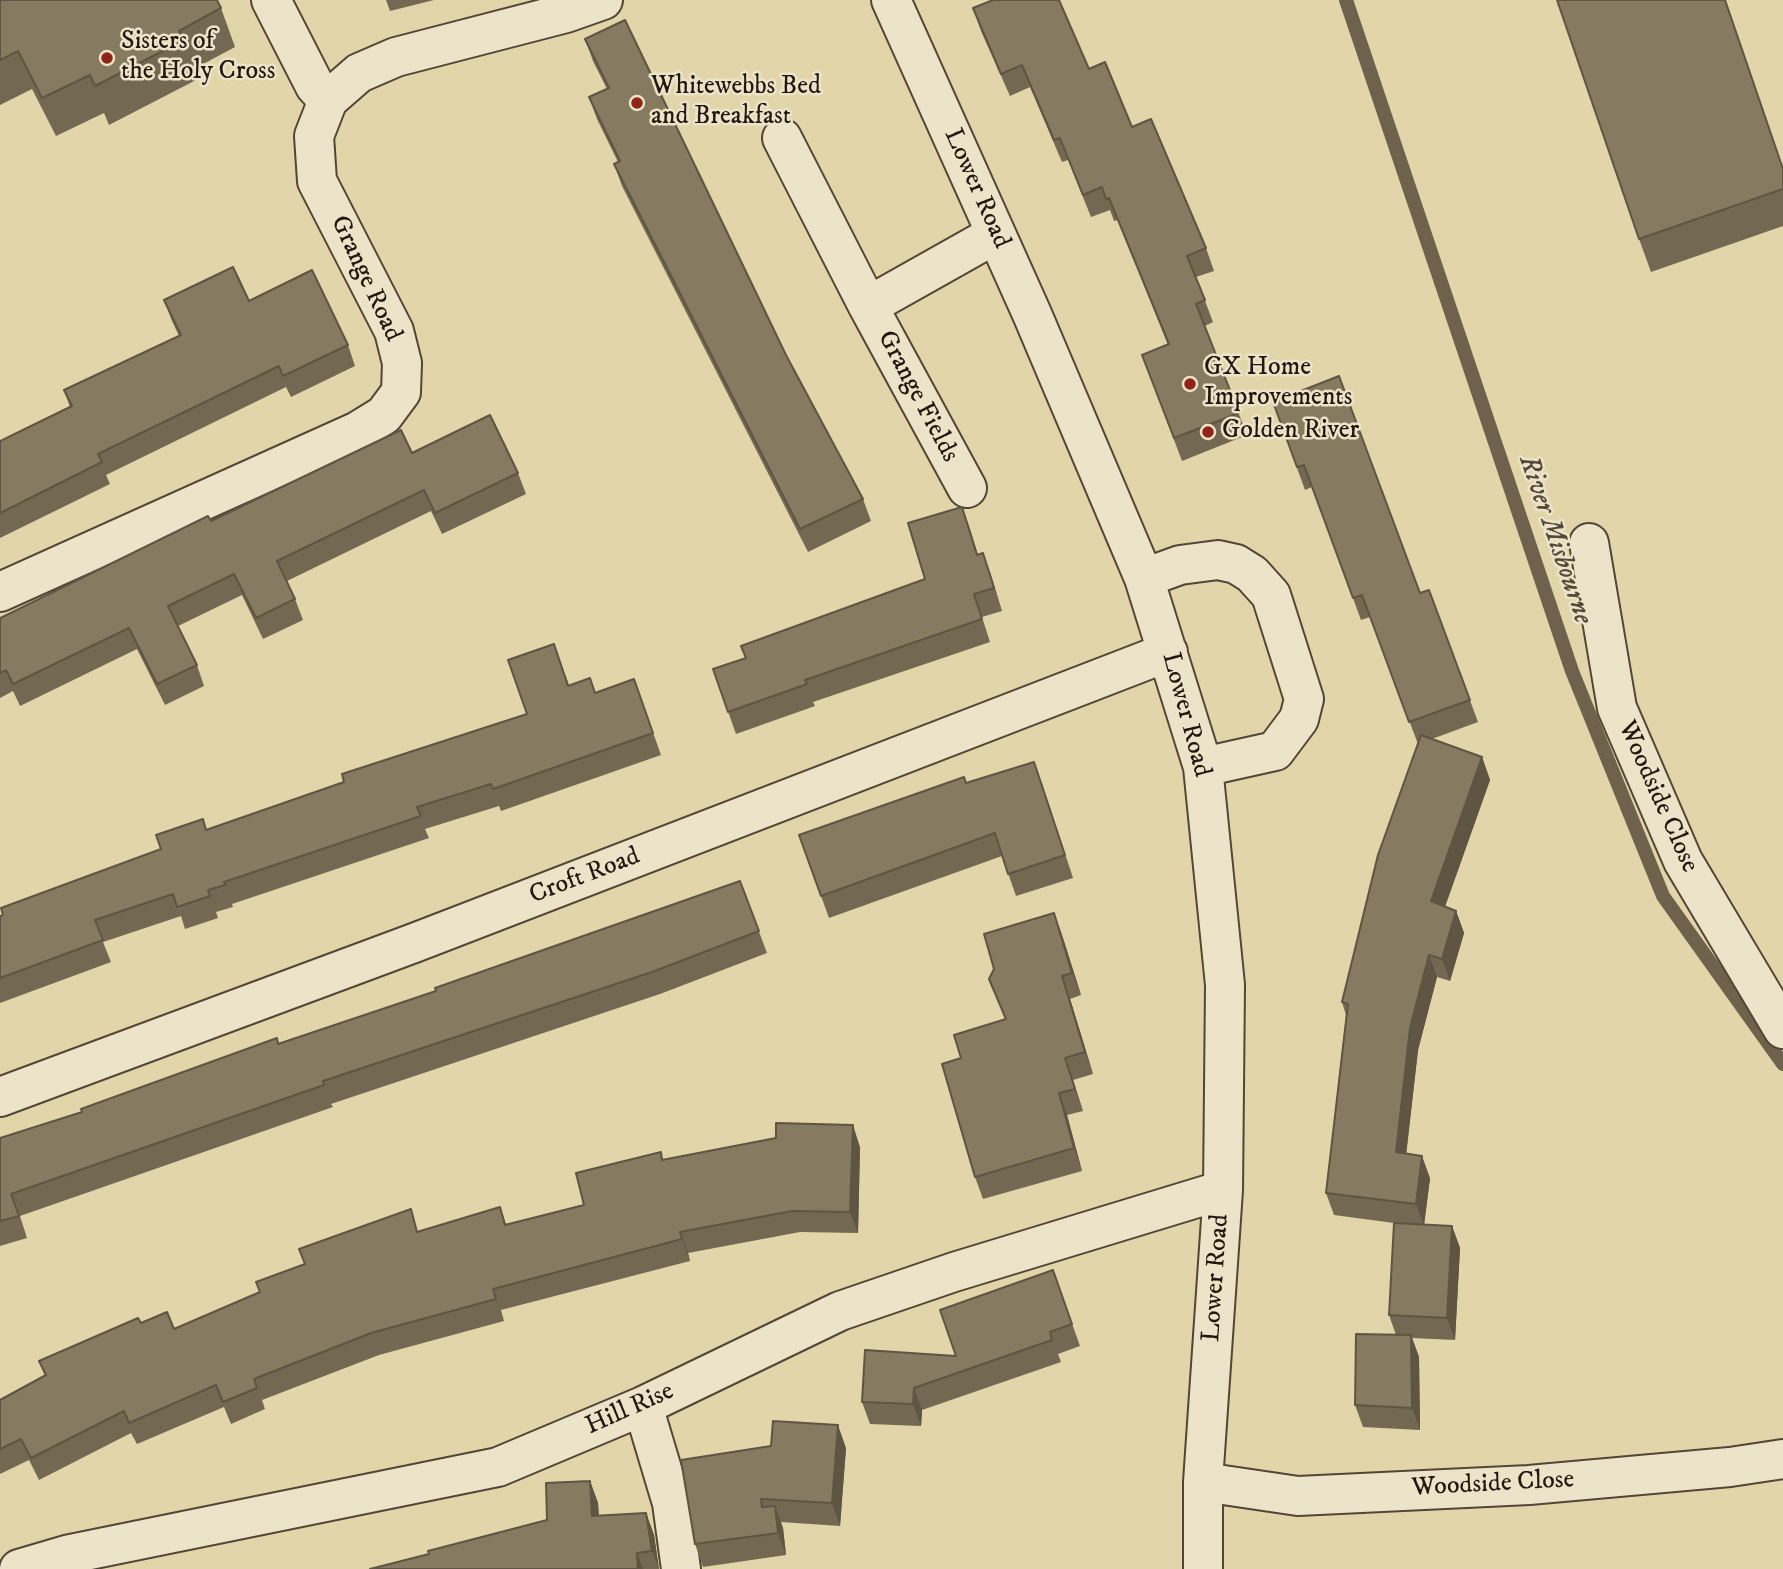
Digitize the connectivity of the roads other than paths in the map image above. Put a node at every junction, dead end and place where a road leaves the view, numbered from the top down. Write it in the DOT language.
graph roads {
  1 [pos="271,0"];
  2 [pos="603,0"];
  3 [pos="891,0"];
  4 [pos="564,6"];
  5 [pos="328,100"];
  6 [pos="782,138"];
  7 [pos="996,234"];
  8 [pos="868,306"];
  9 [pos="967,488"];
  10 [pos="1589,543"];
  11 [pos="1144,578"];
  12 [pos="0,592"];
  13 [pos="1168,652"];
  14 [pos="1203,767"];
  15 [pos="1783,1029"];
  16 [pos="0,1097"];
  17 [pos="1223,1191"];
  18 [pos="643,1406"];
  19 [pos="1783,1459"];
  20 [pos="1203,1482"];
  21 [pos="19,1569"];
  22 [pos="681,1569"];
  23 [pos="1203,1569"];
  1 -- 5 [label="street"];
  2 -- 4 [label="street, Grange Road"];
  3 -- 7 [label="street, Lower Road"];
  4 -- 5 [label="street, Grange Road"];
  5 -- 12 [label="street, Grange Road"];
  6 -- 8 [label="street, Grange Fields"];
  7 -- 8 [label="street, Grange Fields"];
  7 -- 11 [label="street, Lower Road"];
  8 -- 9 [label="street, Grange Fields"];
  10 -- 15 [label="street, Woodside Close"];
  11 -- 13 [label="street, Lower Road"];
  11 -- 14 [label="street"];
  13 -- 14 [label="street, Lower Road"];
  13 -- 16 [label="street, Croft Road"];
  14 -- 17 [label="street, Lower Road"];
  17 -- 18 [label="street, Hill Rise"];
  17 -- 20 [label="street, Lower Road"];
  18 -- 21 [label="street, Hill Rise"];
  18 -- 22 [label="street"];
  19 -- 20 [label="street, Woodside Close"];
  20 -- 23 [label="street, Lower Road"];
}
